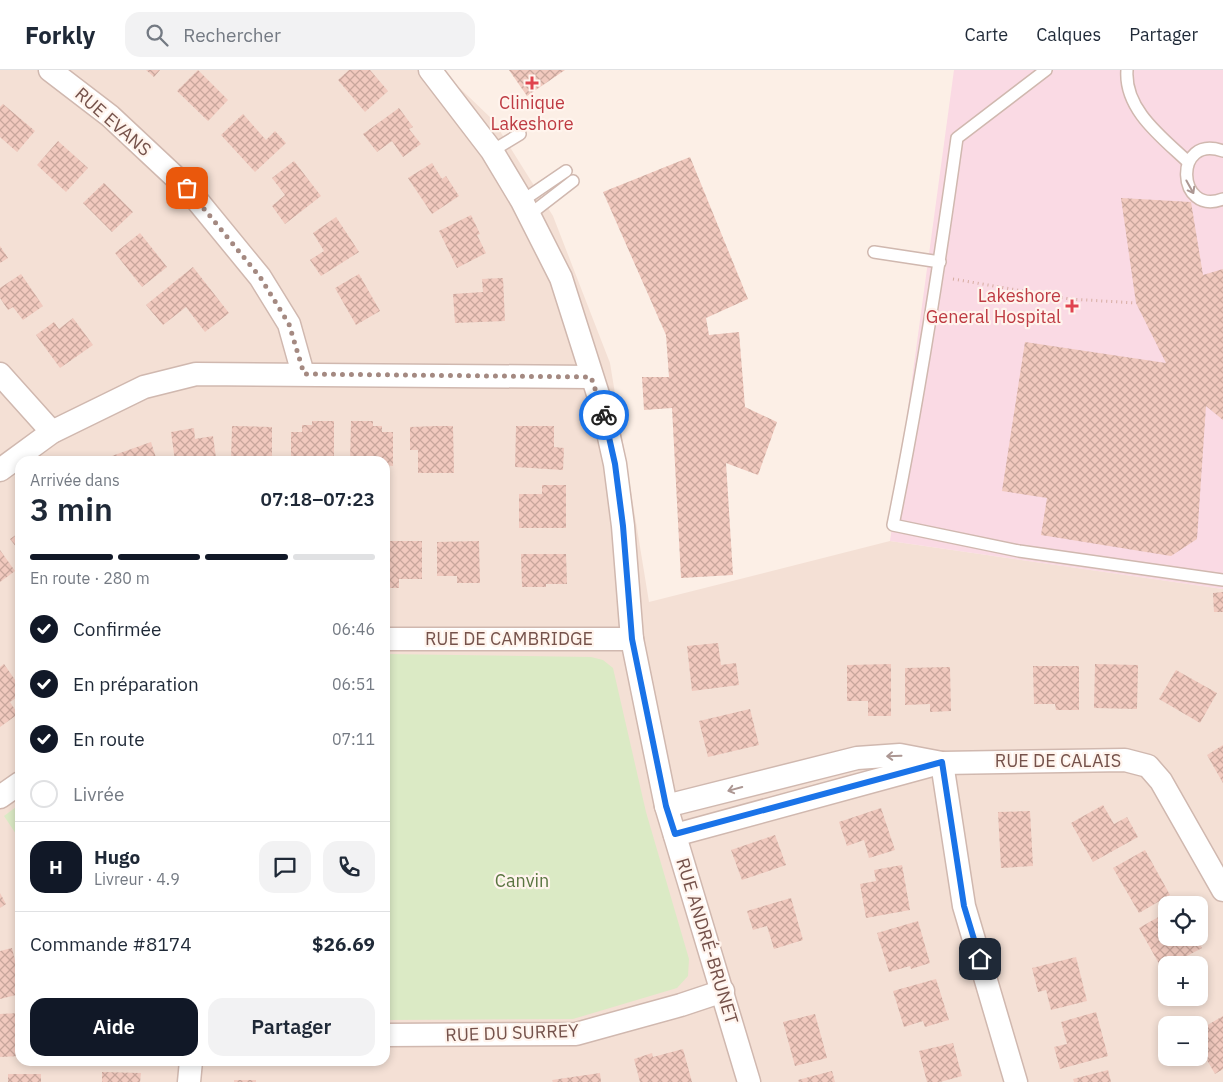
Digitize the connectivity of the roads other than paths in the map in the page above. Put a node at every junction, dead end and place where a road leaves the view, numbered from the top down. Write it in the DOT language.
graph roads {
  1 [pos="50,70"];
  2 [pos="430,70"];
  3 [pos="1046,70"];
  4 [pos="1127,70"];
  5 [pos="520,134"];
  6 [pos="492,151"];
  7 [pos="1223,151"];
  8 [pos="1188,162"];
  9 [pos="566,171"];
  10 [pos="573,181"];
  11 [pos="1223,199"];
  12 [pos="525,208"];
  13 [pos="874,252"];
  14 [pos="940,262"];
  15 [pos="0,374"];
  16 [pos="304,374"];
  17 [pos="591,377"];
  18 [pos="52,432"];
  19 [pos="19,456"];
  20 [pos="15,459"];
  21 [pos="0,470"];
  22 [pos="1223,580"];
  23 [pos="390,639"];
  24 [pos="632,639"];
  25 [pos="942,762"];
  26 [pos="15,786"];
  27 [pos="0,797"];
  28 [pos="666,806"];
  29 [pos="675,834"];
  30 [pos="1223,890"];
  31 [pos="723,991"];
  32 [pos="390,1035"];
  33 [pos="191,1066"];
  34 [pos="189,1082"];
  35 [pos="749,1082"];
  36 [pos="1016,1082"];
  1 -- 16 [label="street, RUE EVANS"];
  2 -- 6 [label="street, RUE ANDRÉ-BRUNET"];
  3 -- 14 [label="lane"];
  4 -- 8 [label="lane"];
  5 -- 6 [label="lane"];
  6 -- 12 [label="street, RUE ANDRÉ-BRUNET"];
  7 -- 8 [label="lane"];
  8 -- 11 [label="lane, one-way"];
  9 -- 12 [label="lane"];
  10 -- 12 [label="lane"];
  12 -- 17 [label="street, RUE ANDRÉ-BRUNET"];
  13 -- 14 [label="lane"];
  14 -- 22 [label="lane"];
  15 -- 18 [label="street"];
  16 -- 17 [label="street"];
  16 -- 18 [label="street"];
  17 -- 24 [label="street, RUE ANDRÉ-BRUNET"];
  18 -- 19 [label="street"];
  20 -- 21 [label="street"];
  23 -- 24 [label="street, RUE DE CAMBRIDGE"];
  24 -- 28 [label="street, RUE ANDRÉ-BRUNET"];
  25 -- 28 [label="street, RUE DE CALAIS, one-way"];
  25 -- 29 [label="street, RUE DE CALAIS"];
  25 -- 30 [label="street, RUE DE CALAIS"];
  25 -- 36 [label="street"];
  26 -- 27 [label="street"];
  28 -- 29 [label="street, RUE ANDRÉ-BRUNET"];
  29 -- 31 [label="street, RUE ANDRÉ-BRUNET"];
  31 -- 32 [label="street, RUE DU SURREY"];
  31 -- 35 [label="street, RUE ANDRÉ-BRUNET"];
  33 -- 34 [label="street"];
}
